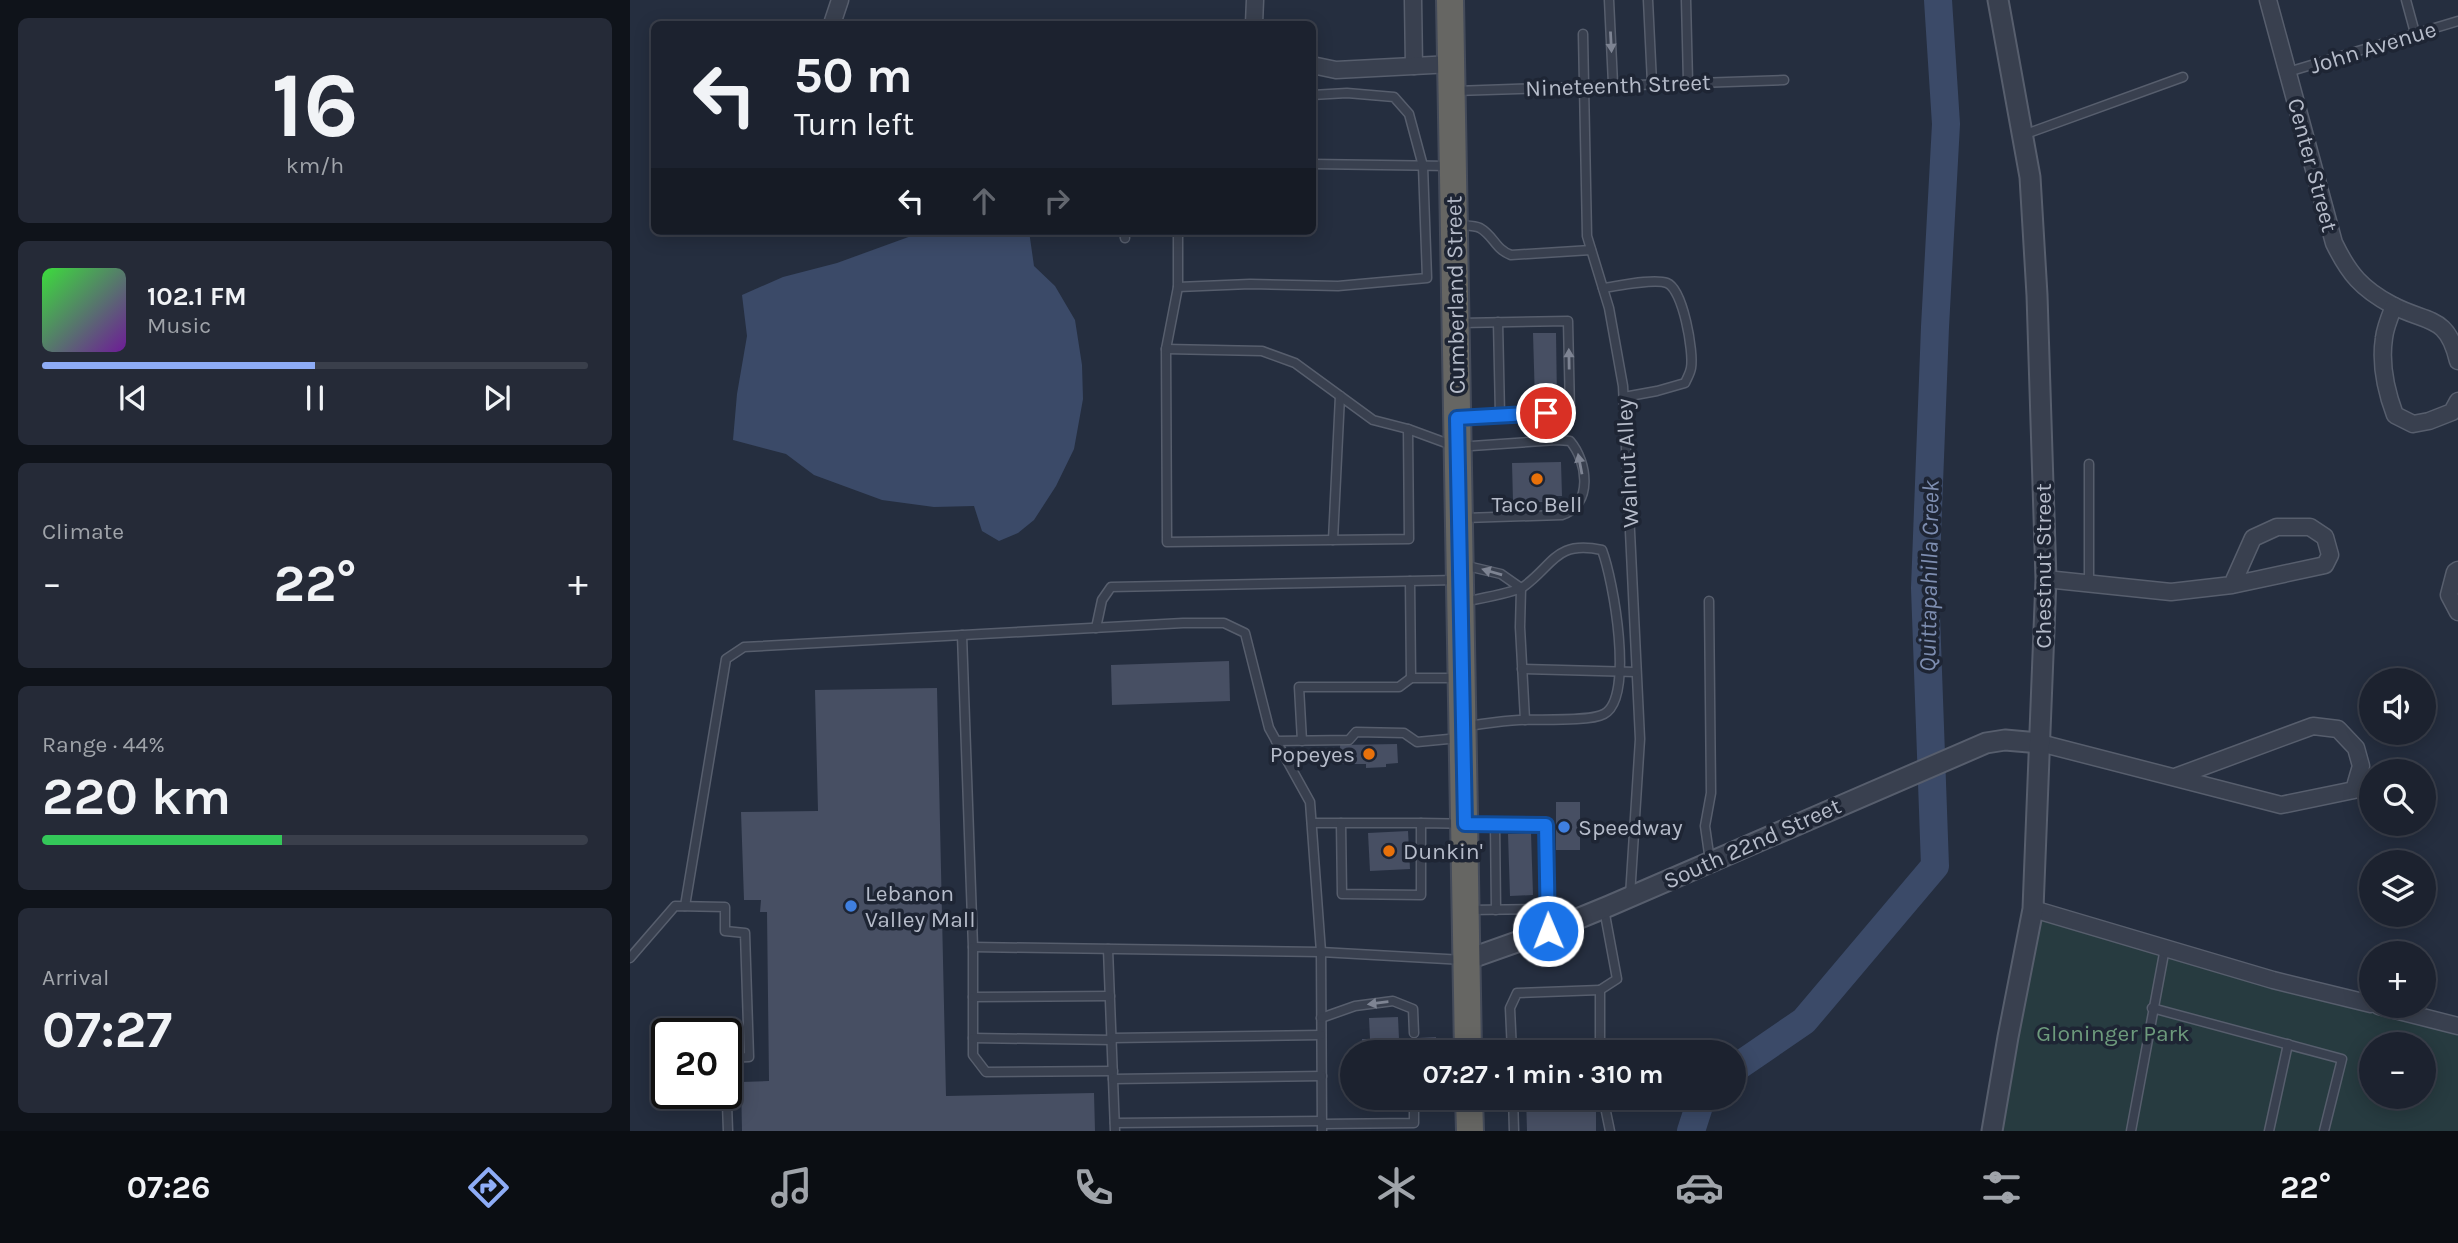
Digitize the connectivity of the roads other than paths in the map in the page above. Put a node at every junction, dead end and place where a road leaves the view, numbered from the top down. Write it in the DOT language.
graph roads {
  1 [pos="840,0"];
  2 [pos="1255,0"];
  3 [pos="1413,0"];
  4 [pos="1450,0"];
  5 [pos="1609,0"];
  6 [pos="1648,0"];
  7 [pos="1686,0"];
  8 [pos="1998,0"];
  9 [pos="2268,0"];
  10 [pos="2406,0"];
  11 [pos="833,21"];
  12 [pos="1254,21"];
  13 [pos="2458,21"];
  14 [pos="2414,33"];
  15 [pos="1583,34"];
  16 [pos="1452,64"];
  17 [pos="1316,66"];
  18 [pos="1414,66"];
  19 [pos="2288,72"];
  20 [pos="2183,77"];
  21 [pos="1784,80"];
  22 [pos="1688,82"];
  23 [pos="1653,83"];
  24 [pos="1613,84"];
  25 [pos="1585,85"];
  26 [pos="1452,92"];
  27 [pos="1316,95"];
  28 [pos="2023,135"];
  29 [pos="1316,164"];
  30 [pos="1423,166"];
  31 [pos="1453,166"];
  32 [pos="1454,225"];
  33 [pos="1178,235"];
  34 [pos="1591,250"];
  35 [pos="1178,287"];
  36 [pos="1602,288"];
  37 [pos="2394,306"];
  38 [pos="1498,322"];
  39 [pos="1455,323"];
  40 [pos="1166,349"];
  41 [pos="2458,361"];
  42 [pos="1340,396"];
  43 [pos="1624,397"];
  44 [pos="2458,401"];
  45 [pos="1500,415"];
  46 [pos="1457,418"];
  47 [pos="1408,429"];
  48 [pos="1457,447"];
  49 [pos="2089,464"];
  50 [pos="1458,518"];
  51 [pos="1333,540"];
  52 [pos="2458,570"];
  53 [pos="2046,579"];
  54 [pos="1410,581"];
  55 [pos="1459,583"];
  56 [pos="2089,583"];
  57 [pos="2232,585"];
  58 [pos="1521,588"];
  59 [pos="1709,601"];
  60 [pos="2458,612"];
  61 [pos="1096,628"];
  62 [pos="962,635"];
  63 [pos="1522,669"];
  64 [pos="1619,672"];
  65 [pos="1636,672"];
  66 [pos="1411,678"];
  67 [pos="1462,678"];
  68 [pos="1525,720"];
  69 [pos="1463,732"];
  70 [pos="1276,741"];
  71 [pos="1302,741"];
  72 [pos="2040,743"];
  73 [pos="2175,777"];
  74 [pos="1340,823"];
  75 [pos="1421,823"];
  76 [pos="1312,824"];
  77 [pos="1465,824"];
  78 [pos="1495,825"];
  79 [pos="1710,861"];
  80 [pos="1630,896"];
  81 [pos="685,906"];
  82 [pos="1603,908"];
  83 [pos="1548,909"];
  84 [pos="2033,909"];
  85 [pos="1465,910"];
  86 [pos="1496,910"];
  87 [pos="1548,931"];
  88 [pos="974,947"];
  89 [pos="2165,948"];
  90 [pos="1108,949"];
  91 [pos="1321,952"];
  92 [pos="630,958"];
  93 [pos="1466,960"];
  94 [pos="1600,990"];
  95 [pos="1110,996"];
  96 [pos="973,997"];
  97 [pos="2359,1001"];
  98 [pos="2152,1008"];
  99 [pos="1321,1018"];
  100 [pos="2426,1018"];
  101 [pos="2458,1026"];
  102 [pos="1414,1032"];
  103 [pos="1321,1035"];
  104 [pos="973,1038"];
  105 [pos="1112,1039"];
  106 [pos="1468,1040"];
  107 [pos="1511,1040"];
  108 [pos="1600,1040"];
  109 [pos="2288,1044"];
  110 [pos="742,1057"];
  111 [pos="1113,1075"];
  112 [pos="1322,1076"];
  113 [pos="727,1109"];
  114 [pos="1414,1110"];
  115 [pos="1469,1110"];
  116 [pos="1513,1110"];
  117 [pos="1606,1110"];
  118 [pos="1322,1125"];
  119 [pos="1115,1127"];
  120 [pos="728,1131"];
  121 [pos="1470,1131"];
  122 [pos="1514,1131"];
  123 [pos="1610,1131"];
  124 [pos="1992,1131"];
  125 [pos="2131,1131"];
  126 [pos="2269,1131"];
  127 [pos="2324,1131"];
  1 -- 11 [label="street"];
  2 -- 12 [label="street"];
  3 -- 18 [label="street"];
  4 -- 16 [label="highway, Cumberland Street"];
  5 -- 24 [label="lane, one-way"];
  6 -- 23 [label="lane"];
  7 -- 22 [label="lane"];
  8 -- 28 [label="street, Chestnut Street"];
  9 -- 19 [label="street, Center Street"];
  10 -- 14 [label="lane"];
  13 -- 14 [label="lane, John Avenue"];
  14 -- 19 [label="lane, John Avenue"];
  15 -- 25 [label="lane, Walnut Alley"];
  16 -- 18 [label="street"];
  16 -- 26 [label="highway, Cumberland Street"];
  17 -- 18 [label="street"];
  19 -- 37 [label="street, Center Street"];
  20 -- 28 [label="lane"];
  21 -- 22 [label="lane, Nineteenth Street"];
  22 -- 23 [label="lane, Nineteenth Street"];
  23 -- 24 [label="lane, Nineteenth Street"];
  24 -- 25 [label="lane, Nineteenth Street"];
  25 -- 26 [label="lane, Nineteenth Street"];
  25 -- 34 [label="lane, Walnut Alley"];
  26 -- 31 [label="highway, Cumberland Street"];
  27 -- 30 [label="lane"];
  28 -- 53 [label="street, Chestnut Street"];
  29 -- 30 [label="lane"];
  30 -- 31 [label="lane"];
  30 -- 35 [label="lane"];
  31 -- 32 [label="highway, Cumberland Street"];
  32 -- 34 [label="lane"];
  32 -- 39 [label="highway, Cumberland Street"];
  33 -- 35 [label="lane"];
  34 -- 36 [label="lane, Walnut Alley"];
  35 -- 40 [label="lane"];
  36 -- 43 [label="lane, Walnut Alley"];
  36 -- 43 [label="lane"];
  37 -- 41 [label="street, Center Street"];
  37 -- 44 [label="street"];
  38 -- 39 [label="lane"];
  38 -- 45 [label="lane"];
  45 -- 38 [label="lane, one-way"];
  39 -- 46 [label="highway, Cumberland Street"];
  40 -- 42 [label="lane"];
  40 -- 51 [label="lane"];
  42 -- 47 [label="lane"];
  42 -- 51 [label="lane"];
  43 -- 65 [label="lane, Walnut Alley"];
  45 -- 46 [label="lane"];
  46 -- 48 [label="highway, Cumberland Street"];
  47 -- 48 [label="lane"];
  47 -- 51 [label="lane"];
  48 -- 50 [label="highway, Cumberland Street"];
  50 -- 48 [label="lane, one-way"];
  49 -- 56 [label="lane"];
  50 -- 55 [label="highway, Cumberland Street"];
  52 -- 60 [label="street"];
  53 -- 56 [label="street"];
  53 -- 72 [label="street, Chestnut Street"];
  54 -- 55 [label="lane"];
  54 -- 61 [label="lane"];
  54 -- 66 [label="lane"];
  55 -- 58 [label="lane"];
  58 -- 55 [label="lane, one-way"];
  55 -- 67 [label="highway, Cumberland Street"];
  56 -- 57 [label="street"];
  57 -- 57 [label="street"];
  58 -- 63 [label="lane"];
  58 -- 64 [label="lane"];
  59 -- 79 [label="lane"];
  61 -- 62 [label="lane"];
  61 -- 70 [label="lane"];
  62 -- 81 [label="lane"];
  62 -- 88 [label="lane"];
  63 -- 64 [label="lane"];
  63 -- 68 [label="lane"];
  64 -- 65 [label="lane"];
  64 -- 68 [label="lane"];
  65 -- 80 [label="lane, Walnut Alley"];
  66 -- 67 [label="lane"];
  66 -- 71 [label="lane"];
  67 -- 69 [label="highway, Cumberland Street"];
  68 -- 69 [label="lane"];
  69 -- 71 [label="lane"];
  69 -- 77 [label="highway, Cumberland Street"];
  70 -- 71 [label="lane"];
  70 -- 76 [label="lane"];
  72 -- 73 [label="street"];
  72 -- 79 [label="street, South 22nd Street"];
  72 -- 84 [label="street, Chestnut Street"];
  73 -- 73 [label="street"];
  74 -- 75 [label="lane"];
  74 -- 75 [label="lane"];
  74 -- 76 [label="lane"];
  75 -- 77 [label="lane"];
  76 -- 91 [label="lane"];
  77 -- 78 [label="lane"];
  77 -- 85 [label="highway, Cumberland Street"];
  78 -- 83 [label="lane"];
  78 -- 86 [label="lane"];
  79 -- 80 [label="street, South 22nd Street"];
  80 -- 82 [label="street, South 22nd Street"];
  81 -- 92 [label="lane"];
  81 -- 110 [label="lane"];
  82 -- 87 [label="street, South 22nd Street"];
  82 -- 94 [label="lane"];
  83 -- 86 [label="lane"];
  83 -- 87 [label="lane"];
  84 -- 89 [label="street"];
  84 -- 124 [label="street, Chestnut Street"];
  85 -- 86 [label="lane"];
  85 -- 93 [label="highway, Cumberland Street"];
  87 -- 93 [label="street, South 22nd Street"];
  88 -- 90 [label="lane"];
  88 -- 96 [label="lane"];
  89 -- 97 [label="street"];
  89 -- 98 [label="lane"];
  90 -- 91 [label="lane"];
  90 -- 95 [label="lane"];
  91 -- 93 [label="lane"];
  91 -- 99 [label="lane"];
  93 -- 106 [label="highway, Cumberland Street"];
  94 -- 107 [label="lane"];
  94 -- 108 [label="lane"];
  95 -- 96 [label="lane"];
  95 -- 105 [label="lane"];
  96 -- 104 [label="lane"];
  98 -- 109 [label="lane"];
  98 -- 125 [label="lane"];
  102 -- 99 [label="lane, one-way"];
  99 -- 103 [label="lane"];
  100 -- 101 [label="street"];
  103 -- 105 [label="lane"];
  103 -- 112 [label="lane"];
  104 -- 105 [label="lane"];
  104 -- 111 [label="lane"];
  105 -- 111 [label="lane"];
  109 -- 126 [label="lane"];
  109 -- 127 [label="lane"];
  111 -- 112 [label="lane"];
  111 -- 119 [label="lane"];
  112 -- 118 [label="lane"];
  113 -- 120 [label="lane"];
  114 -- 118 [label="lane"];
  115 -- 121 [label="highway"];
  116 -- 122 [label="lane"];
  117 -- 123 [label="lane"];
  118 -- 119 [label="lane"];
}
